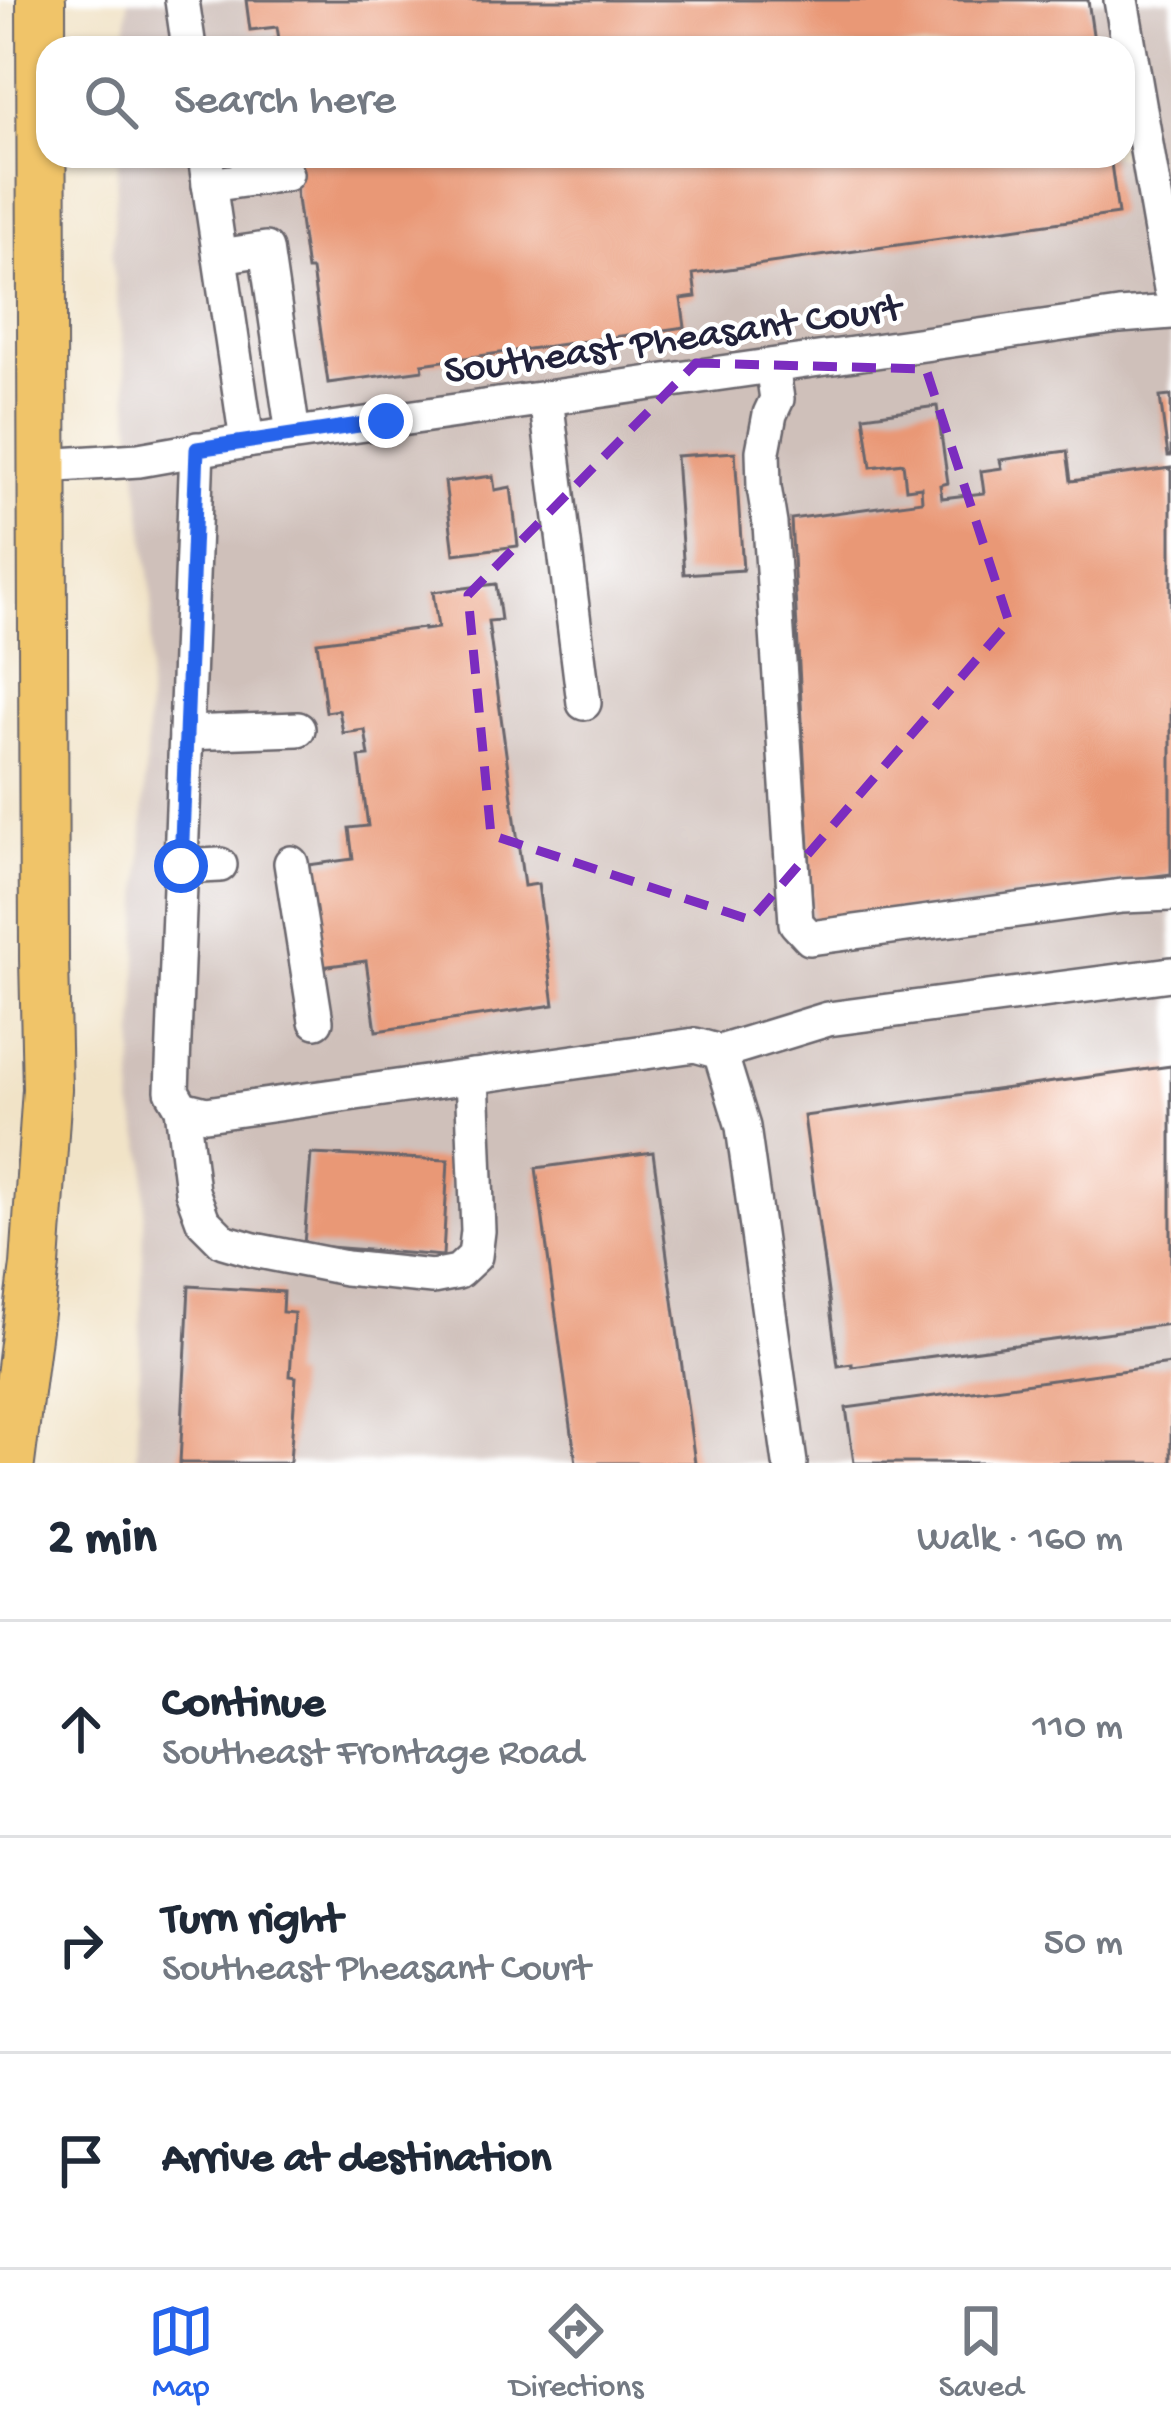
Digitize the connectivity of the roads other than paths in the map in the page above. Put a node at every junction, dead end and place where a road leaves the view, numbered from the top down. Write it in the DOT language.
graph roads {
  1 [pos="41,0"];
  2 [pos="182,0"];
  3 [pos="1121,0"];
  4 [pos="41,36"];
  5 [pos="187,36"];
  6 [pos="1127,36"];
  7 [pos="1135,81"];
  8 [pos="42,168"];
  9 [pos="207,170"];
  10 [pos="286,174"];
  11 [pos="220,256"];
  12 [pos="1171,289"];
  13 [pos="1171,312"];
  14 [pos="772,366"];
  15 [pos="546,398"];
  16 [pos="293,434"];
  17 [pos="248,441"];
  18 [pos="197,449"];
  19 [pos="43,466"];
  20 [pos="584,704"];
  21 [pos="298,729"];
  22 [pos="186,734"];
  23 [pos="291,863"];
  24 [pos="220,865"];
  25 [pos="181,866"];
  26 [pos="1171,894"];
  27 [pos="1171,974"];
  28 [pos="316,1022"];
  29 [pos="720,1052"];
  30 [pos="472,1076"];
  31 [pos="177,1099"];
  32 [pos="10,1463"];
  33 [pos="790,1463"];
  1 -- 4 [label="highway"];
  2 -- 5 [label="street"];
  3 -- 6 [label="street"];
  7 -- 12 [label="street"];
  8 -- 19 [label="highway"];
  9 -- 10 [label="street"];
  9 -- 11 [label="street"];
  11 -- 16 [label="street"];
  11 -- 17 [label="street"];
  13 -- 14 [label="street, Southeast Pheasant Court"];
  14 -- 15 [label="street, Southeast Pheasant Court"];
  14 -- 26 [label="street"];
  15 -- 16 [label="street, Southeast Pheasant Court"];
  15 -- 20 [label="street"];
  16 -- 17 [label="street, Southeast Pheasant Court"];
  17 -- 18 [label="street, Southeast Pheasant Court"];
  18 -- 19 [label="street, Southeast Pheasant Court"];
  18 -- 22 [label="street"];
  19 -- 32 [label="highway"];
  21 -- 22 [label="street"];
  22 -- 25 [label="street"];
  23 -- 28 [label="street"];
  24 -- 25 [label="street"];
  25 -- 31 [label="street"];
  27 -- 29 [label="street"];
  29 -- 30 [label="street"];
  29 -- 33 [label="street"];
  30 -- 31 [label="street"];
  30 -- 31 [label="street"];
}
